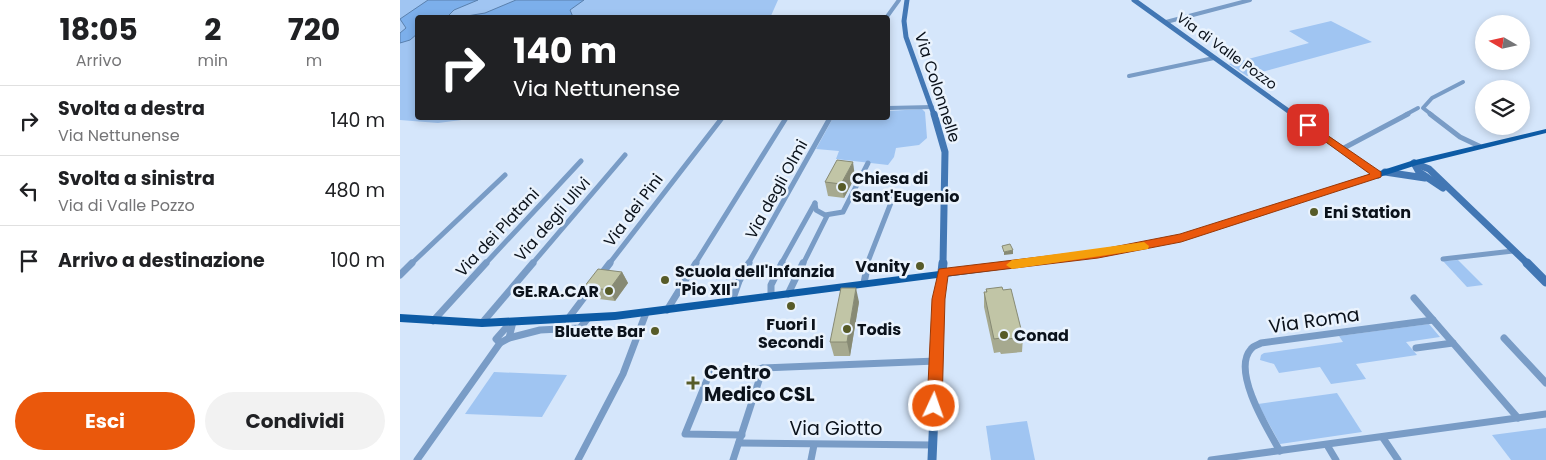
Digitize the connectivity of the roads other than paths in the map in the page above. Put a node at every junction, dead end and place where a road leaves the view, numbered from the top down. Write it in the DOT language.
graph roads {
  1 [pos="899,0"];
  2 [pos="906,0"];
  3 [pos="1134,0"];
  4 [pos="1250,0"];
  5 [pos="888,15"];
  6 [pos="1166,22"];
  7 [pos="1214,58"];
  8 [pos="1129,76"];
  9 [pos="1463,82"];
  10 [pos="932,107"];
  11 [pos="890,108"];
  12 [pos="1418,108"];
  13 [pos="720,120"];
  14 [pos="785,120"];
  15 [pos="829,120"];
  16 [pos="1546,131"];
  17 [pos="1478,146"];
  18 [pos="1342,149"];
  19 [pos="624,155"];
  20 [pos="1436,157"];
  21 [pos="580,161"];
  22 [pos="868,163"];
  23 [pos="1414,163"];
  24 [pos="1381,174"];
  25 [pos="505,175"];
  26 [pos="1434,179"];
  27 [pos="852,196"];
  28 [pos="827,216"];
  29 [pos="1514,251"];
  30 [pos="1443,259"];
  31 [pos="943,273"];
  32 [pos="400,275"];
  33 [pos="1546,282"];
  34 [pos="864,283"];
  35 [pos="788,294"];
  36 [pos="771,296"];
  37 [pos="1414,298"];
  38 [pos="732,301"];
  39 [pos="667,310"];
  40 [pos="646,313"];
  41 [pos="400,318"];
  42 [pos="588,318"];
  43 [pos="567,320"];
  44 [pos="1434,320"];
  45 [pos="433,321"];
  46 [pos="512,322"];
  47 [pos="482,323"];
  48 [pos="509,338"];
  49 [pos="1504,338"];
  50 [pos="500,342"];
  51 [pos="1453,343"];
  52 [pos="1416,348"];
  53 [pos="936,361"];
  54 [pos="763,368"];
  55 [pos="1546,383"];
  56 [pos="1546,414"];
  57 [pos="1518,418"];
  58 [pos="1383,438"];
  59 [pos="740,439"];
  60 [pos="814,445"];
  61 [pos="932,445"];
  62 [pos="1327,445"];
  63 [pos="1280,451"];
  64 [pos="417,460"];
  65 [pos="578,460"];
  66 [pos="733,460"];
  67 [pos="810,460"];
  68 [pos="932,460"];
  69 [pos="1211,460"];
  70 [pos="1336,460"];
  71 [pos="1398,460"];
  1 -- 5 [label="street"];
  2 -- 10 [label="main road, Via Colonnelle"];
  3 -- 6 [label="main road, Via di Valle Pozzo"];
  4 -- 6 [label="street"];
  6 -- 7 [label="main road, Via di Valle Pozzo"];
  7 -- 8 [label="street"];
  7 -- 18 [label="main road, Via di Valle Pozzo"];
  9 -- 17 [label="street"];
  10 -- 11 [label="street"];
  10 -- 31 [label="main road, Via Colonnelle"];
  12 -- 18 [label="street"];
  13 -- 43 [label="street, Via dei Pini"];
  14 -- 39 [label="street"];
  15 -- 38 [label="street, Via degli Olmi"];
  16 -- 17 [label="main road"];
  17 -- 20 [label="main road"];
  18 -- 24 [label="main road, Via di Valle Pozzo"];
  19 -- 47 [label="street, Via degli Ulivi"];
  20 -- 23 [label="main road"];
  20 -- 26 [label="main road"];
  21 -- 45 [label="street, Via dei Platani"];
  22 -- 27 [label="street"];
  23 -- 24 [label="main road"];
  23 -- 26 [label="main road"];
  24 -- 26 [label="main road"];
  24 -- 31 [label="main road"];
  25 -- 32 [label="street"];
  26 -- 29 [label="main road"];
  27 -- 28 [label="street"];
  27 -- 34 [label="street"];
  28 -- 35 [label="street"];
  28 -- 36 [label="street"];
  29 -- 30 [label="street"];
  29 -- 33 [label="main road"];
  31 -- 34 [label="main road"];
  31 -- 53 [label="main road, Via Colonnelle"];
  34 -- 35 [label="main road"];
  35 -- 36 [label="main road"];
  36 -- 38 [label="main road"];
  37 -- 44 [label="street"];
  38 -- 39 [label="main road"];
  39 -- 40 [label="main road"];
  40 -- 42 [label="main road"];
  40 -- 65 [label="street"];
  41 -- 45 [label="main road"];
  42 -- 43 [label="main road"];
  42 -- 48 [label="street"];
  43 -- 46 [label="main road"];
  44 -- 51 [label="street"];
  44 -- 63 [label="street, Via Roma"];
  45 -- 47 [label="main road"];
  46 -- 47 [label="main road"];
  46 -- 48 [label="street"];
  46 -- 50 [label="street"];
  48 -- 50 [label="street"];
  49 -- 55 [label="street"];
  50 -- 64 [label="street"];
  51 -- 52 [label="street"];
  51 -- 57 [label="street"];
  53 -- 54 [label="street"];
  53 -- 61 [label="main road, Via Colonnelle"];
  54 -- 59 [label="street"];
  54 -- 59 [label="street, Via Giotto"];
  56 -- 57 [label="street"];
  57 -- 58 [label="street"];
  58 -- 62 [label="street"];
  58 -- 71 [label="street"];
  59 -- 60 [label="street, Via Giotto"];
  59 -- 66 [label="street"];
  60 -- 61 [label="street, Via Giotto"];
  60 -- 67 [label="street"];
  61 -- 68 [label="main road, Via Colonnelle"];
  62 -- 63 [label="street"];
  62 -- 70 [label="street"];
  63 -- 69 [label="street"];
}
